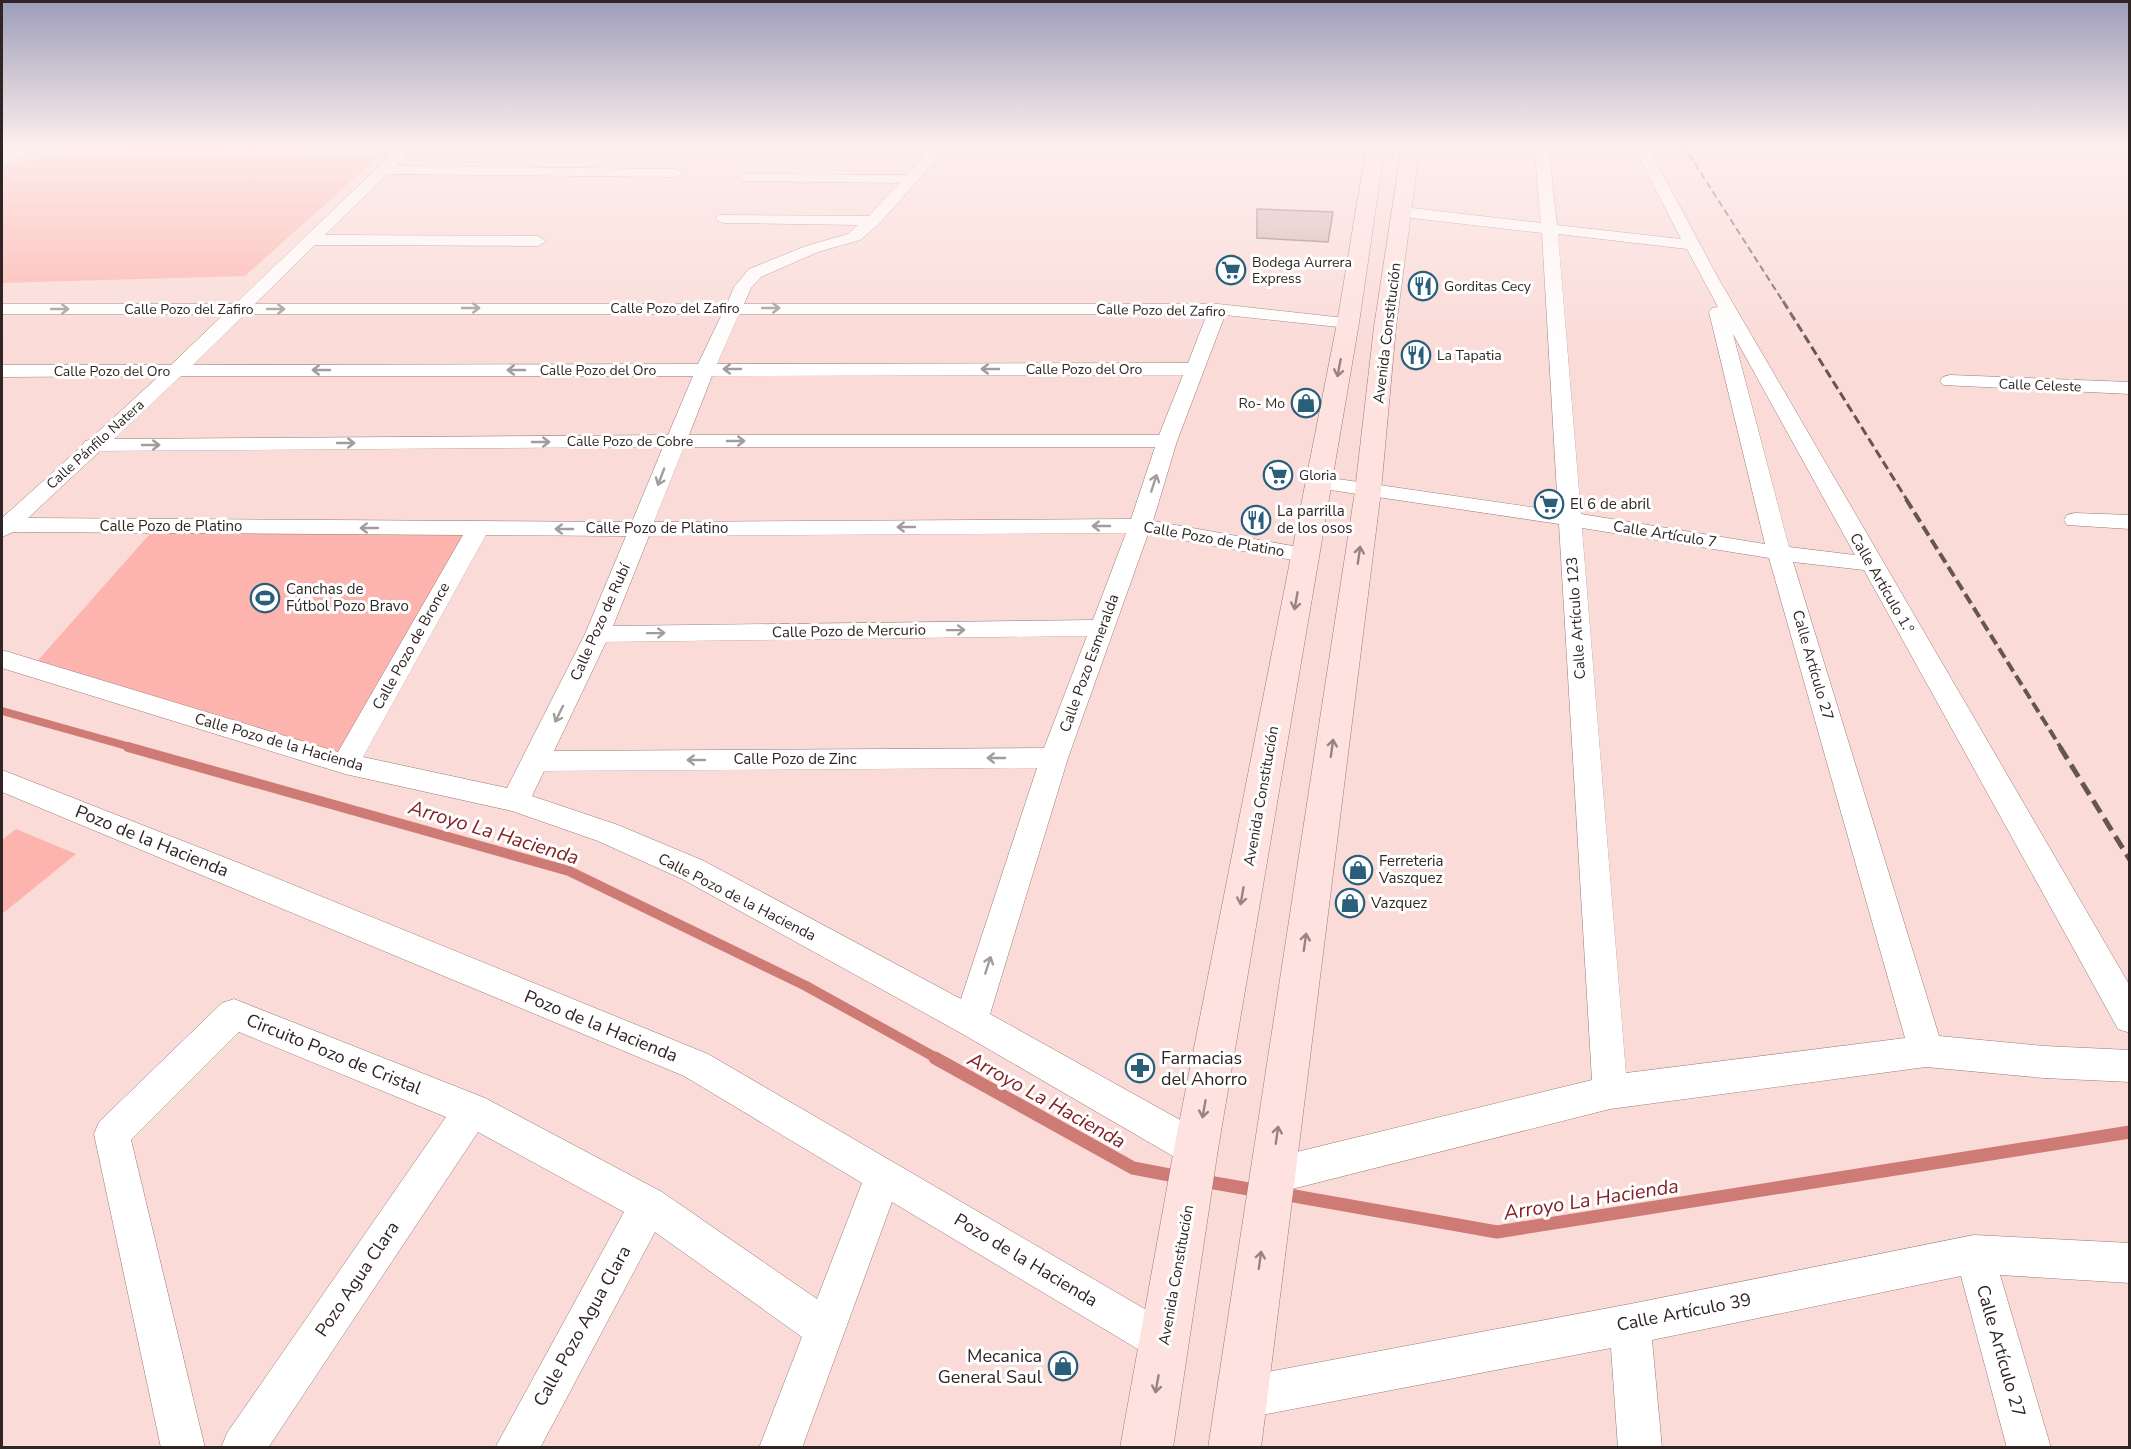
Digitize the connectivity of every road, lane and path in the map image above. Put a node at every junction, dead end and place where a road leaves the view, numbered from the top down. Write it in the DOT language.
graph roads {
  1 [pos="1403,212"];
  2 [pos="341,213"];
  3 [pos="880,213"];
  4 [pos="1365,213"];
  5 [pos="1408,213"];
  6 [pos="1548,213"];
  7 [pos="1676,213"];
  8 [pos="724,218"];
  9 [pos="873,220"];
  10 [pos="1550,230"];
  11 [pos="313,240"];
  12 [pos="538,241"];
  13 [pos="1693,245"];
  14 [pos="1709,276"];
  15 [pos="738,297"];
  16 [pos="2,309"];
  17 [pos="241,309"];
  18 [pos="1218,309"];
  19 [pos="1348,323"];
  20 [pos="705,369"];
  21 [pos="1195,369"];
  22 [pos="2,371"];
  23 [pos="177,371"];
  24 [pos="1950,381"];
  25 [pos="2130,388"];
  26 [pos="675,441"];
  27 [pos="1167,441"];
  28 [pos="92,445"];
  29 [pos="1317,482"];
  30 [pos="1368,491"];
  31 [pos="1569,519"];
  32 [pos="2075,520"];
  33 [pos="2130,522"];
  34 [pos="1140,526"];
  35 [pos="4,527"];
  36 [pos="477,529"];
  37 [pos="641,529"];
  38 [pos="1779,553"];
  39 [pos="1304,555"];
  40 [pos="1871,564"];
  41 [pos="1102,628"];
  42 [pos="597,634"];
  43 [pos="2,659"];
  44 [pos="1054,758"];
  45 [pos="536,761"];
  46 [pos="345,764"];
  47 [pos="2,781"];
  48 [pos="515,801"];
  49 [pos="2130,1018"];
  50 [pos="971,1021"];
  51 [pos="1926,1051"];
  52 [pos="2130,1066"];
  53 [pos="1610,1092"];
  54 [pos="472,1110"];
  55 [pos="1195,1158"];
  56 [pos="883,1176"];
  57 [pos="1271,1184"];
  58 [pos="649,1205"];
  59 [pos="1974,1254"];
  60 [pos="2130,1263"];
  61 [pos="1168,1324"];
  62 [pos="1630,1324"];
  63 [pos="824,1328"];
  64 [pos="1241,1398"];
  65 [pos="183,1448"];
  66 [pos="242,1448"];
  67 [pos="516,1448"];
  68 [pos="780,1448"];
  69 [pos="1146,1448"];
  70 [pos="1234,1448"];
  71 [pos="1640,1448"];
  72 [pos="2029,1448"];
  1 -- 30 [label="main road, Avenida Constitución"];
  2 -- 11 [label="street"];
  3 -- 9 [label="street"];
  4 -- 19 [label="main road, Avenida Constitución"];
  5 -- 10 [label="street"];
  6 -- 10 [label="street, Calle Artículo 123"];
  7 -- 13 [label="street, Calle Artículo 1.º"];
  8 -- 9 [label="street"];
  9 -- 15 [label="street"];
  10 -- 13 [label="street"];
  10 -- 31 [label="street, Calle Artículo 123"];
  11 -- 12 [label="street"];
  11 -- 17 [label="street, Calle Pánfilo Natera"];
  13 -- 14 [label="street, Calle Artículo 1.º"];
  14 -- 38 [label="street, Calle Artículo 27"];
  14 -- 40 [label="street, Calle Artículo 1.º"];
  17 -- 15 [label="street, Calle Pozo del Zafiro, one-way"];
  15 -- 18 [label="street, Calle Pozo del Zafiro, one-way"];
  15 -- 20 [label="street, Calle Pozo de Rubí"];
  16 -- 17 [label="street, Calle Pozo del Zafiro, one-way"];
  17 -- 23 [label="street, Calle Pánfilo Natera"];
  18 -- 19 [label="street, Calle Pozo del Zafiro"];
  18 -- 21 [label="street, Calle Pozo Esmeralda"];
  19 -- 29 [label="main road, Avenida Constitución, one-way"];
  21 -- 20 [label="street, Calle Pozo del Oro, one-way"];
  20 -- 23 [label="street, Calle Pozo del Oro, one-way"];
  20 -- 26 [label="street, Calle Pozo de Rubí"];
  21 -- 27 [label="street, Calle Pozo Esmeralda"];
  22 -- 23 [label="street, Calle Pozo del Oro"];
  23 -- 28 [label="street, Calle Pánfilo Natera"];
  24 -- 25 [label="street, Calle Celeste"];
  26 -- 27 [label="street, Calle Pozo de Cobre, one-way"];
  28 -- 26 [label="street, Calle Pozo de Cobre, one-way"];
  26 -- 37 [label="street, Calle Pozo de Rubí, one-way"];
  34 -- 27 [label="street, Calle Pozo Esmeralda, one-way"];
  28 -- 35 [label="street, Calle Pánfilo Natera"];
  29 -- 30 [label="street, Calle Artículo 7"];
  29 -- 39 [label="main road, Avenida Constitución"];
  30 -- 31 [label="street, Calle Artículo 7"];
  57 -- 30 [label="main road, Avenida Constitución, one-way"];
  31 -- 38 [label="street, Calle Artículo 7"];
  31 -- 53 [label="street, Calle Artículo 123"];
  32 -- 33 [label="street"];
  34 -- 37 [label="street, Calle Pozo de Platino, one-way"];
  34 -- 39 [label="street, Calle Pozo de Platino"];
  34 -- 41 [label="street, Calle Pozo Esmeralda"];
  36 -- 35 [label="street, Calle Pozo de Platino, one-way"];
  37 -- 36 [label="street, Calle Pozo de Platino, one-way"];
  36 -- 46 [label="street, Calle Pozo de Bronce"];
  37 -- 42 [label="street, Calle Pozo de Rubí"];
  38 -- 40 [label="street, Calle Artículo 7"];
  38 -- 51 [label="street, Calle Artículo 27"];
  39 -- 55 [label="main road, Avenida Constitución, one-way"];
  40 -- 49 [label="street, Calle Artículo 1.º"];
  42 -- 41 [label="street, Calle Pozo de Mercurio, one-way"];
  41 -- 44 [label="street, Calle Pozo Esmeralda"];
  42 -- 45 [label="street, Calle Pozo de Rubí, one-way"];
  43 -- 46 [label="street, Calle Pozo de la Hacienda"];
  44 -- 45 [label="street, Calle Pozo de Zinc, one-way"];
  50 -- 44 [label="street, Calle Pozo Esmeralda, one-way"];
  45 -- 48 [label="street, Calle Pozo de Rubí"];
  46 -- 48 [label="street, Calle Pozo de la Hacienda"];
  47 -- 56 [label="street, Pozo de la Hacienda"];
  48 -- 50 [label="street, Calle Pozo de la Hacienda"];
  50 -- 55 [label="street, Calle Pozo de la Hacienda"];
  51 -- 52 [label="street"];
  51 -- 53 [label="street"];
  53 -- 57 [label="street"];
  54 -- 58 [label="street, Circuito Pozo de Cristal"];
  54 -- 65 [label="street, Circuito Pozo de Cristal"];
  54 -- 66 [label="street, Pozo Agua Clara"];
  55 -- 61 [label="main road, Avenida Constitución"];
  56 -- 61 [label="street, Pozo de la Hacienda"];
  56 -- 63 [label="street"];
  64 -- 57 [label="main road, Avenida Constitución, one-way"];
  58 -- 63 [label="street, Circuito Pozo de Cristal"];
  58 -- 67 [label="street, Calle Pozo Agua Clara"];
  59 -- 60 [label="street, Calle Artículo 39"];
  59 -- 62 [label="street, Calle Artículo 39"];
  59 -- 72 [label="street, Calle Artículo 27"];
  61 -- 69 [label="main road, Avenida Constitución, one-way"];
  62 -- 64 [label="street, Calle Artículo 39"];
  62 -- 71 [label="street"];
  63 -- 68 [label="street"];
  64 -- 70 [label="main road, Avenida Constitución"];
}
